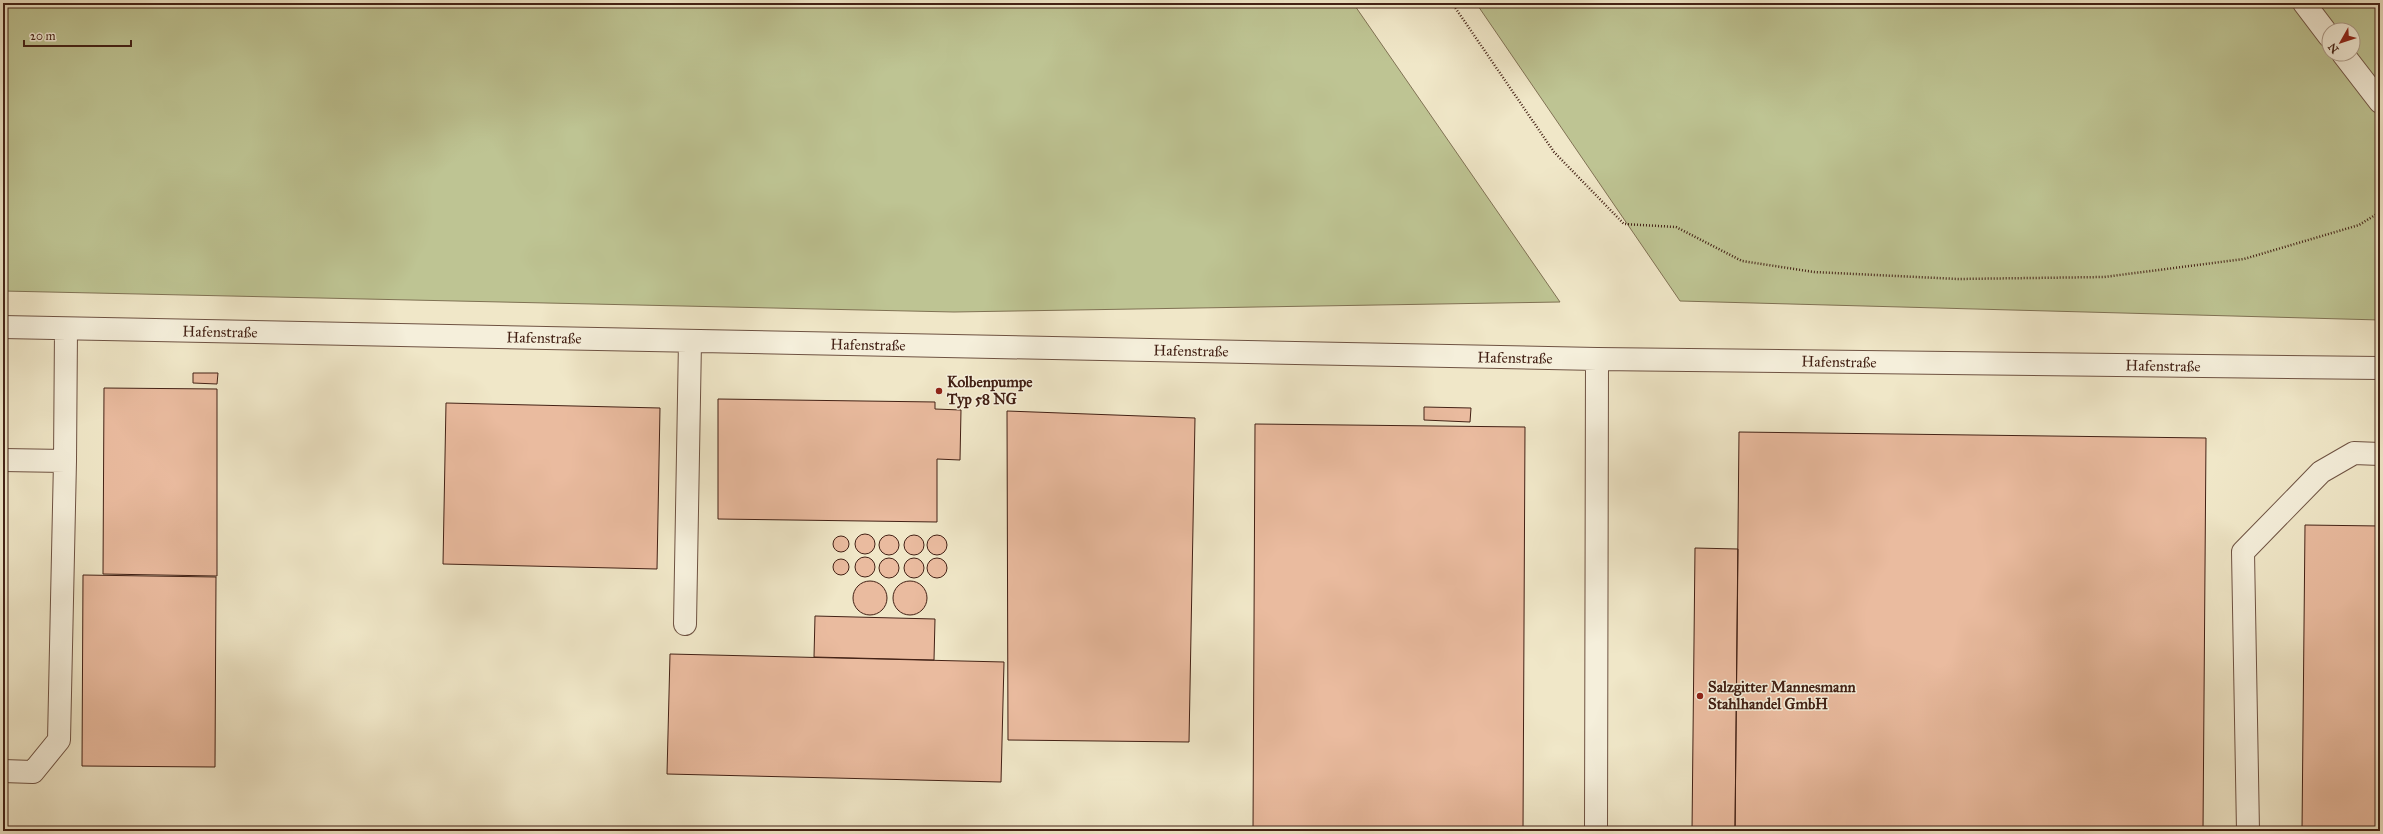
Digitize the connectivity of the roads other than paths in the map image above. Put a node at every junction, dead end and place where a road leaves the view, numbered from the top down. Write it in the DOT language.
graph roads {
  1 [pos="2304,3"];
  2 [pos="2321,25"];
  3 [pos="2349,62"];
  4 [pos="2380,102"];
  5 [pos="3,327"];
  6 [pos="66,329"];
  7 [pos="690,341"];
  8 [pos="1597,359"];
  9 [pos="2380,368"];
  10 [pos="2380,454"];
  11 [pos="3,460"];
  12 [pos="65,460"];
  13 [pos="685,624"];
  14 [pos="3,771"];
  15 [pos="1596,831"];
  16 [pos="2248,831"];
  1 -- 2 [label="street"];
  3 -- 4 [label="street"];
  5 -- 6 [label="street, Hafenstraße"];
  6 -- 7 [label="street, Hafenstraße"];
  6 -- 12 [label="street"];
  7 -- 8 [label="street, Hafenstraße"];
  7 -- 13 [label="street"];
  8 -- 9 [label="street, Hafenstraße"];
  8 -- 15 [label="street"];
  10 -- 16 [label="street"];
  11 -- 12 [label="street"];
  12 -- 14 [label="street"];
}
